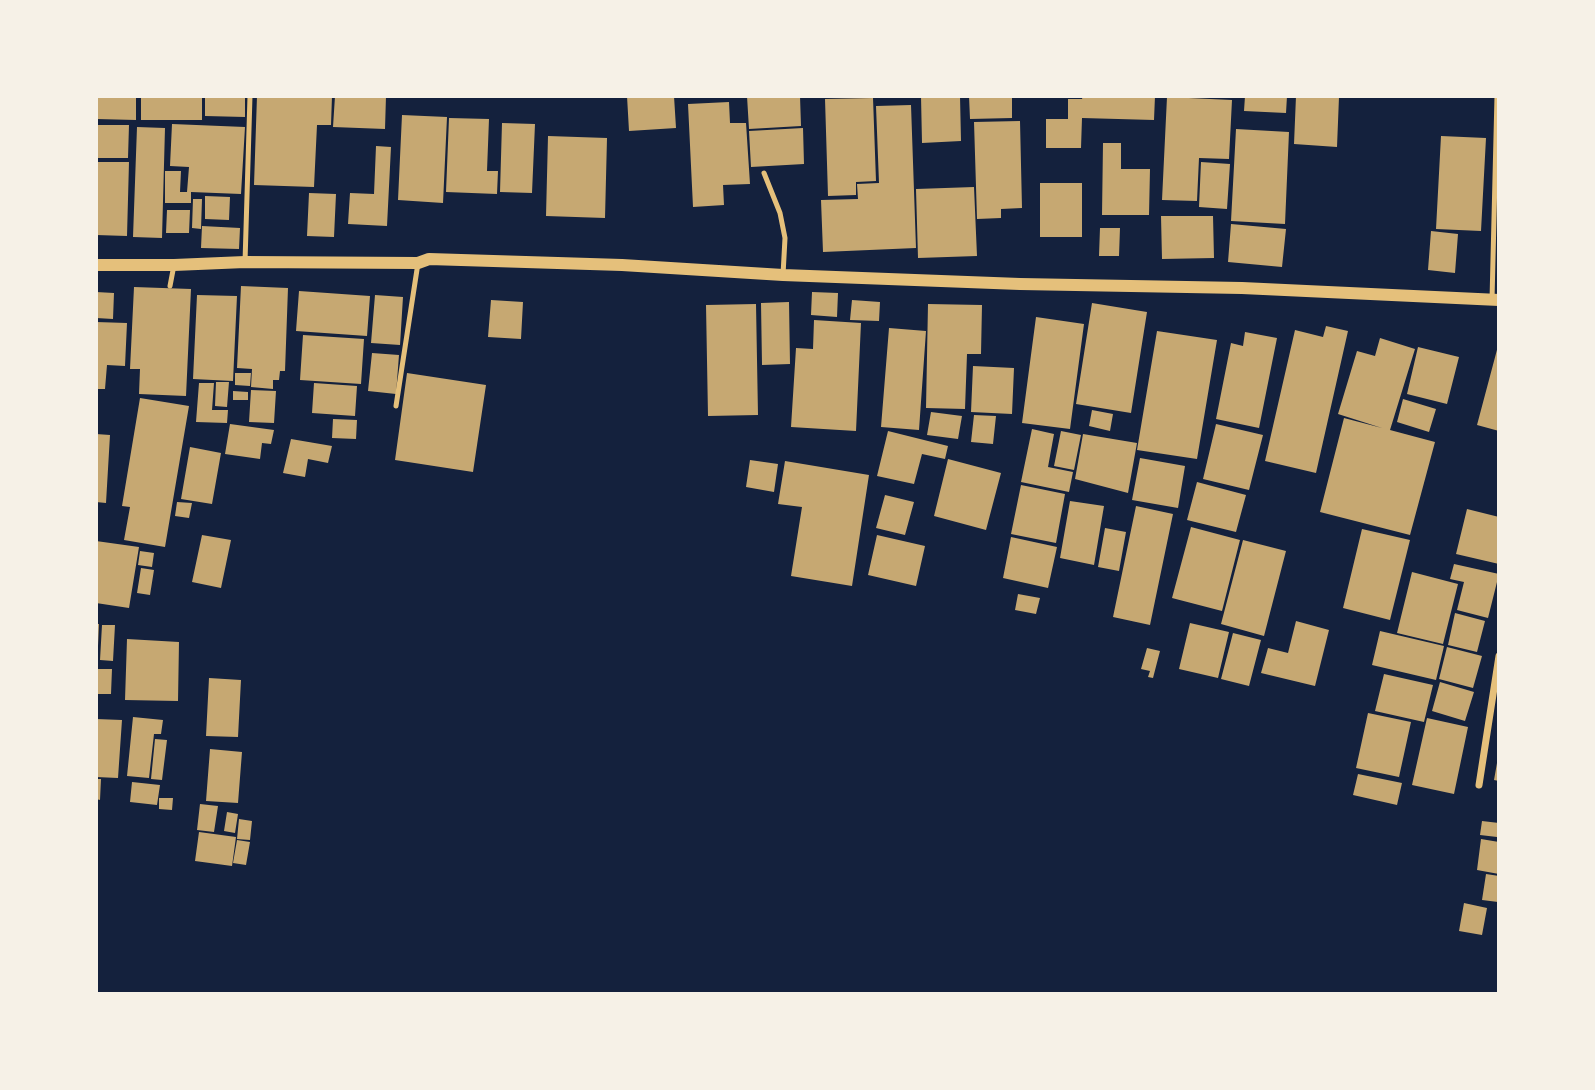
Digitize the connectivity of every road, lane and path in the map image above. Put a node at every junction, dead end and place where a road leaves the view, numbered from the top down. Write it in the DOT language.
graph roads {
  1 [pos="250,96"];
  2 [pos="1497,96"];
  3 [pos="764,173"];
  4 [pos="245,262"];
  5 [pos="418,263"];
  6 [pos="96,265"];
  7 [pos="174,265"];
  8 [pos="783,275"];
  9 [pos="170,286"];
  10 [pos="1495,300"];
  11 [pos="396,406"];
  12 [pos="1499,656"];
  13 [pos="1479,785"];
  1 -- 4 [label="lane"];
  2 -- 10 [label="lane"];
  3 -- 8 [label="lane"];
  4 -- 5 [label="street"];
  4 -- 7 [label="street"];
  5 -- 8 [label="street"];
  5 -- 11 [label="lane"];
  6 -- 7 [label="street"];
  7 -- 9 [label="lane"];
  8 -- 10 [label="street"];
  12 -- 13 [label="street"];
}
